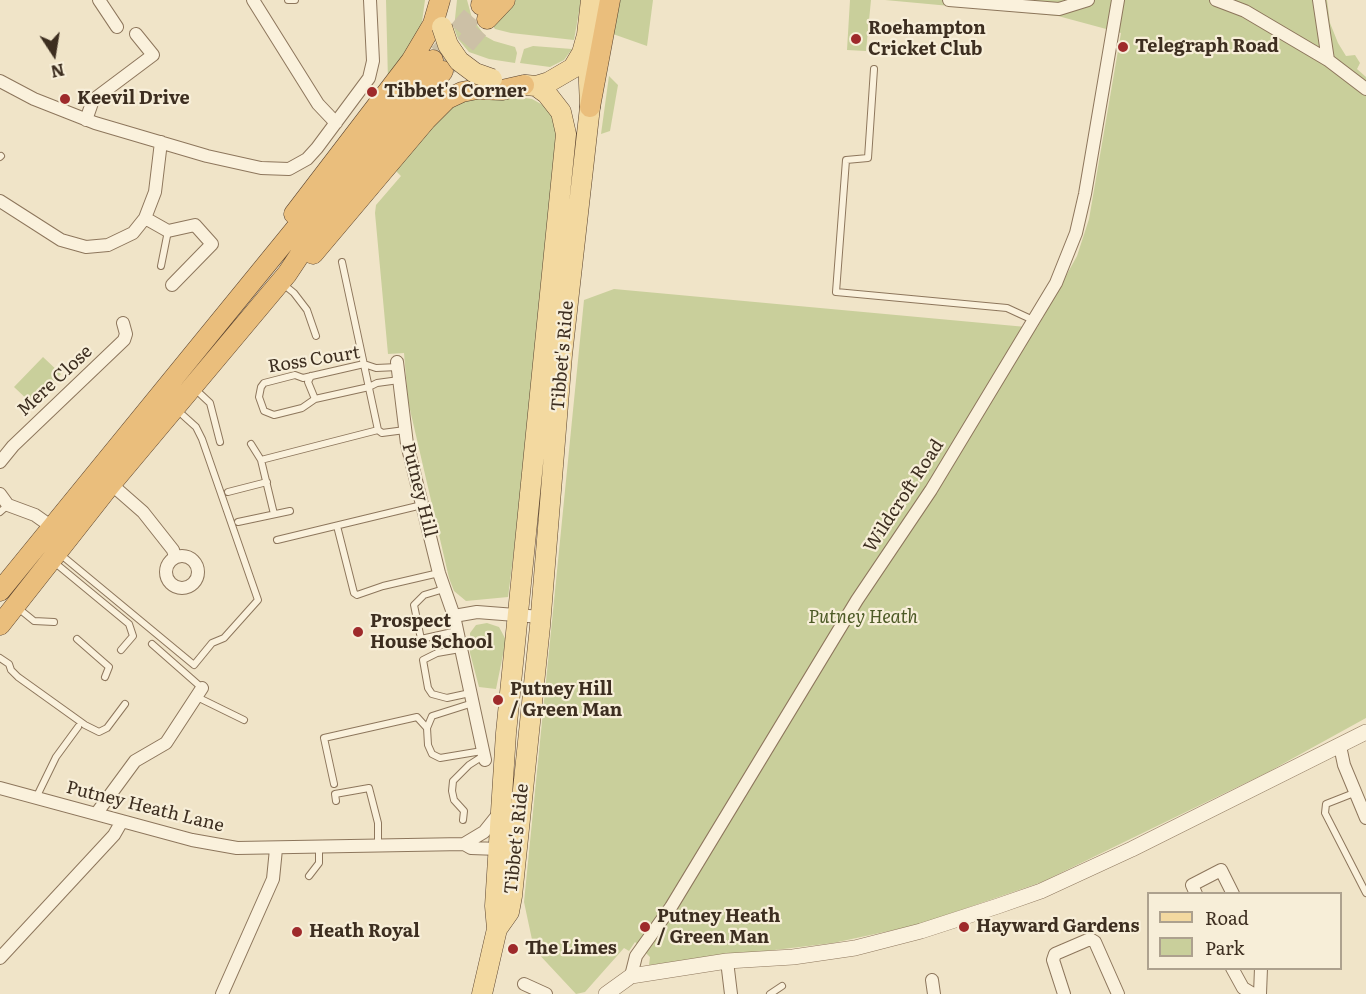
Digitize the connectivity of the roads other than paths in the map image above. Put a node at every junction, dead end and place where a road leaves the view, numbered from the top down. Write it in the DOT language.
graph roads {
  1 [pos="99,0"];
  2 [pos="253,0"];
  3 [pos="288,0"];
  4 [pos="295,0"];
  5 [pos="370,0"];
  6 [pos="441,0"];
  7 [pos="505,0"];
  8 [pos="591,0"];
  9 [pos="610,0"];
  10 [pos="949,0"];
  11 [pos="1088,0"];
  12 [pos="1118,0"];
  13 [pos="1216,0"];
  14 [pos="1319,0"];
  15 [pos="1234,2"];
  16 [pos="485,8"];
  17 [pos="117,27"];
  18 [pos="136,34"];
  19 [pos="587,35"];
  20 [pos="1328,60"];
  21 [pos="438,66"];
  22 [pos="874,69"];
  23 [pos="0,81"];
  24 [pos="530,86"];
  25 [pos="1366,89"];
  26 [pos="407,103"];
  27 [pos="590,107"];
  28 [pos="86,120"];
  29 [pos="336,123"];
  30 [pos="161,142"];
  31 [pos="0,201"];
  32 [pos="145,218"];
  33 [pos="168,231"];
  34 [pos="282,244"];
  35 [pos="342,262"];
  36 [pos="161,266"];
  37 [pos="284,278"];
  38 [pos="172,285"];
  39 [pos="1034,320"];
  40 [pos="123,323"];
  41 [pos="316,336"];
  42 [pos="364,364"];
  43 [pos="397,364"];
  44 [pos="310,376"];
  45 [pos="399,380"];
  46 [pos="192,387"];
  47 [pos="369,387"];
  48 [pos="315,399"];
  49 [pos="175,408"];
  50 [pos="378,430"];
  51 [pos="405,430"];
  52 [pos="220,442"];
  53 [pos="251,444"];
  54 [pos="261,460"];
  55 [pos="0,462"];
  56 [pos="267,482"];
  57 [pos="111,484"];
  58 [pos="228,492"];
  59 [pos="0,494"];
  60 [pos="422,505"];
  61 [pos="4,509"];
  62 [pos="290,511"];
  63 [pos="274,514"];
  64 [pos="238,522"];
  65 [pos="337,526"];
  66 [pos="52,527"];
  67 [pos="277,540"];
  68 [pos="54,556"];
  69 [pos="175,557"];
  70 [pos="439,573"];
  71 [pos="444,589"];
  72 [pos="0,591"];
  73 [pos="15,606"];
  74 [pos="517,614"];
  75 [pos="454,616"];
  76 [pos="541,616"];
  77 [pos="54,622"];
  78 [pos="0,625"];
  79 [pos="457,631"];
  80 [pos="77,639"];
  81 [pos="152,644"];
  82 [pos="460,649"];
  83 [pos="121,650"];
  84 [pos="0,658"];
  85 [pos="105,677"];
  86 [pos="198,692"];
  87 [pos="471,698"];
  88 [pos="124,704"];
  89 [pos="244,720"];
  90 [pos="78,727"];
  91 [pos="427,728"];
  92 [pos="1366,732"];
  93 [pos="1340,746"];
  94 [pos="484,756"];
  95 [pos="334,784"];
  96 [pos="0,788"];
  97 [pos="1354,793"];
  98 [pos="36,798"];
  99 [pos="336,801"];
  100 [pos="501,812"];
  101 [pos="96,814"];
  102 [pos="1366,818"];
  103 [pos="463,820"];
  104 [pos="122,821"];
  105 [pos="464,844"];
  106 [pos="378,847"];
  107 [pos="319,848"];
  108 [pos="276,849"];
  109 [pos="499,849"];
  110 [pos="309,876"];
  111 [pos="1195,892"];
  112 [pos="1232,892"];
  113 [pos="1366,893"];
  114 [pos="497,929"];
  115 [pos="0,958"];
  116 [pos="728,961"];
  117 [pos="1233,970"];
  118 [pos="1261,970"];
  119 [pos="632,976"];
  120 [pos="932,980"];
  121 [pos="782,986"];
  122 [pos="521,989"];
  123 [pos="222,994"];
  124 [pos="482,994"];
  125 [pos="546,994"];
  126 [pos="606,994"];
  127 [pos="731,994"];
  128 [pos="770,994"];
  129 [pos="934,994"];
  130 [pos="1064,994"];
  131 [pos="1118,994"];
  132 [pos="1252,994"];
  133 [pos="1260,994"];
  1 -- 17 [label="street"];
  2 -- 29 [label="street"];
  3 -- 4 [label="lane"];
  5 -- 29 [label="street"];
  6 -- 24 [label="main road, bridge"];
  6 -- 34 [label="highway"];
  7 -- 16 [label="highway"];
  8 -- 19 [label="main road"];
  9 -- 27 [label="highway"];
  10 -- 11 [label="street"];
  12 -- 39 [label="street, Wildcroft Road"];
  13 -- 15 [label="street"];
  14 -- 20 [label="street"];
  15 -- 20 [label="street"];
  18 -- 28 [label="street"];
  19 -- 24 [label="main road"];
  19 -- 27 [label="main road, Tibbet's Ride"];
  20 -- 25 [label="street"];
  21 -- 26 [label="highway"];
  22 -- 39 [label="lane"];
  23 -- 28 [label="street"];
  24 -- 37 [label="highway"];
  24 -- 74 [label="main road, Tibbet's Ride"];
  26 -- 34 [label="highway"];
  26 -- 37 [label="highway"];
  27 -- 76 [label="main road, Tibbet's Ride"];
  28 -- 30 [label="street"];
  29 -- 30 [label="street"];
  30 -- 32 [label="street"];
  31 -- 32 [label="street"];
  32 -- 33 [label="street"];
  33 -- 36 [label="lane"];
  33 -- 38 [label="street"];
  34 -- 66 [label="highway"];
  35 -- 42 [label="lane"];
  37 -- 41 [label="lane"];
  37 -- 46 [label="highway"];
  39 -- 119 [label="street, Wildcroft Road"];
  40 -- 55 [label="street, Mere Close"];
  42 -- 43 [label="lane, Ross Court"];
  42 -- 44 [label="lane, Ross Court"];
  42 -- 47 [label="lane"];
  43 -- 45 [label="street, Putney Hill"];
  44 -- 48 [label="lane"];
  44 -- 48 [label="lane, Ross Court"];
  45 -- 47 [label="lane, Ross Court"];
  45 -- 51 [label="street, Putney Hill"];
  46 -- 49 [label="highway"];
  46 -- 52 [label="lane"];
  47 -- 48 [label="lane, Ross Court"];
  47 -- 50 [label="lane"];
  49 -- 57 [label="highway"];
  49 -- 68 [label="lane"];
  50 -- 51 [label="lane"];
  50 -- 54 [label="lane"];
  51 -- 60 [label="street, Putney Hill"];
  53 -- 54 [label="lane"];
  54 -- 56 [label="lane"];
  56 -- 58 [label="lane"];
  56 -- 63 [label="lane"];
  57 -- 68 [label="highway"];
  57 -- 69 [label="street"];
  59 -- 61 [label="street"];
  60 -- 65 [label="lane"];
  60 -- 70 [label="street, Putney Hill"];
  61 -- 66 [label="street"];
  62 -- 63 [label="lane"];
  63 -- 64 [label="lane"];
  65 -- 67 [label="lane"];
  65 -- 70 [label="lane"];
  66 -- 72 [label="highway"];
  68 -- 73 [label="highway"];
  68 -- 83 [label="lane"];
  70 -- 71 [label="street, Putney Hill"];
  71 -- 75 [label="street, Putney Hill"];
  71 -- 79 [label="lane"];
  73 -- 77 [label="lane"];
  73 -- 78 [label="highway"];
  74 -- 75 [label="street"];
  74 -- 76 [label="street"];
  74 -- 100 [label="main road, Tibbet's Ride"];
  75 -- 79 [label="street, Putney Hill"];
  76 -- 114 [label="main road, Tibbet's Ride"];
  79 -- 82 [label="street, Putney Hill"];
  80 -- 85 [label="lane"];
  81 -- 86 [label="lane"];
  82 -- 87 [label="street, Putney Hill"];
  82 -- 87 [label="lane"];
  84 -- 88 [label="lane"];
  86 -- 89 [label="lane"];
  86 -- 101 [label="street"];
  87 -- 91 [label="lane"];
  87 -- 94 [label="street, Putney Hill"];
  90 -- 98 [label="lane"];
  91 -- 94 [label="lane"];
  91 -- 95 [label="lane"];
  92 -- 93 [label="street"];
  93 -- 97 [label="street"];
  93 -- 116 [label="street"];
  94 -- 103 [label="lane"];
  96 -- 98 [label="street, Putney Heath Lane"];
  97 -- 102 [label="street"];
  97 -- 113 [label="lane"];
  98 -- 101 [label="street, Putney Heath Lane"];
  99 -- 106 [label="lane"];
  100 -- 105 [label="street"];
  100 -- 109 [label="main road, Tibbet's Ride"];
  101 -- 104 [label="street, Putney Heath Lane"];
  104 -- 108 [label="street, Putney Heath Lane"];
  104 -- 115 [label="street"];
  105 -- 106 [label="street, Putney Heath Lane"];
  105 -- 109 [label="street, Putney Heath Lane"];
  106 -- 107 [label="street, Putney Heath Lane"];
  107 -- 108 [label="street, Putney Heath Lane"];
  107 -- 110 [label="lane"];
  108 -- 123 [label="street"];
  109 -- 114 [label="main road, Tibbet's Ride"];
  111 -- 112 [label="street"];
  114 -- 124 [label="main road"];
  116 -- 119 [label="street"];
  116 -- 127 [label="street"];
  117 -- 132 [label="street"];
  118 -- 133 [label="street"];
  119 -- 126 [label="street"];
  120 -- 129 [label="street"];
  121 -- 128 [label="lane"];
  122 -- 125 [label="street"];
  130 -- 131 [label="street"];
}
